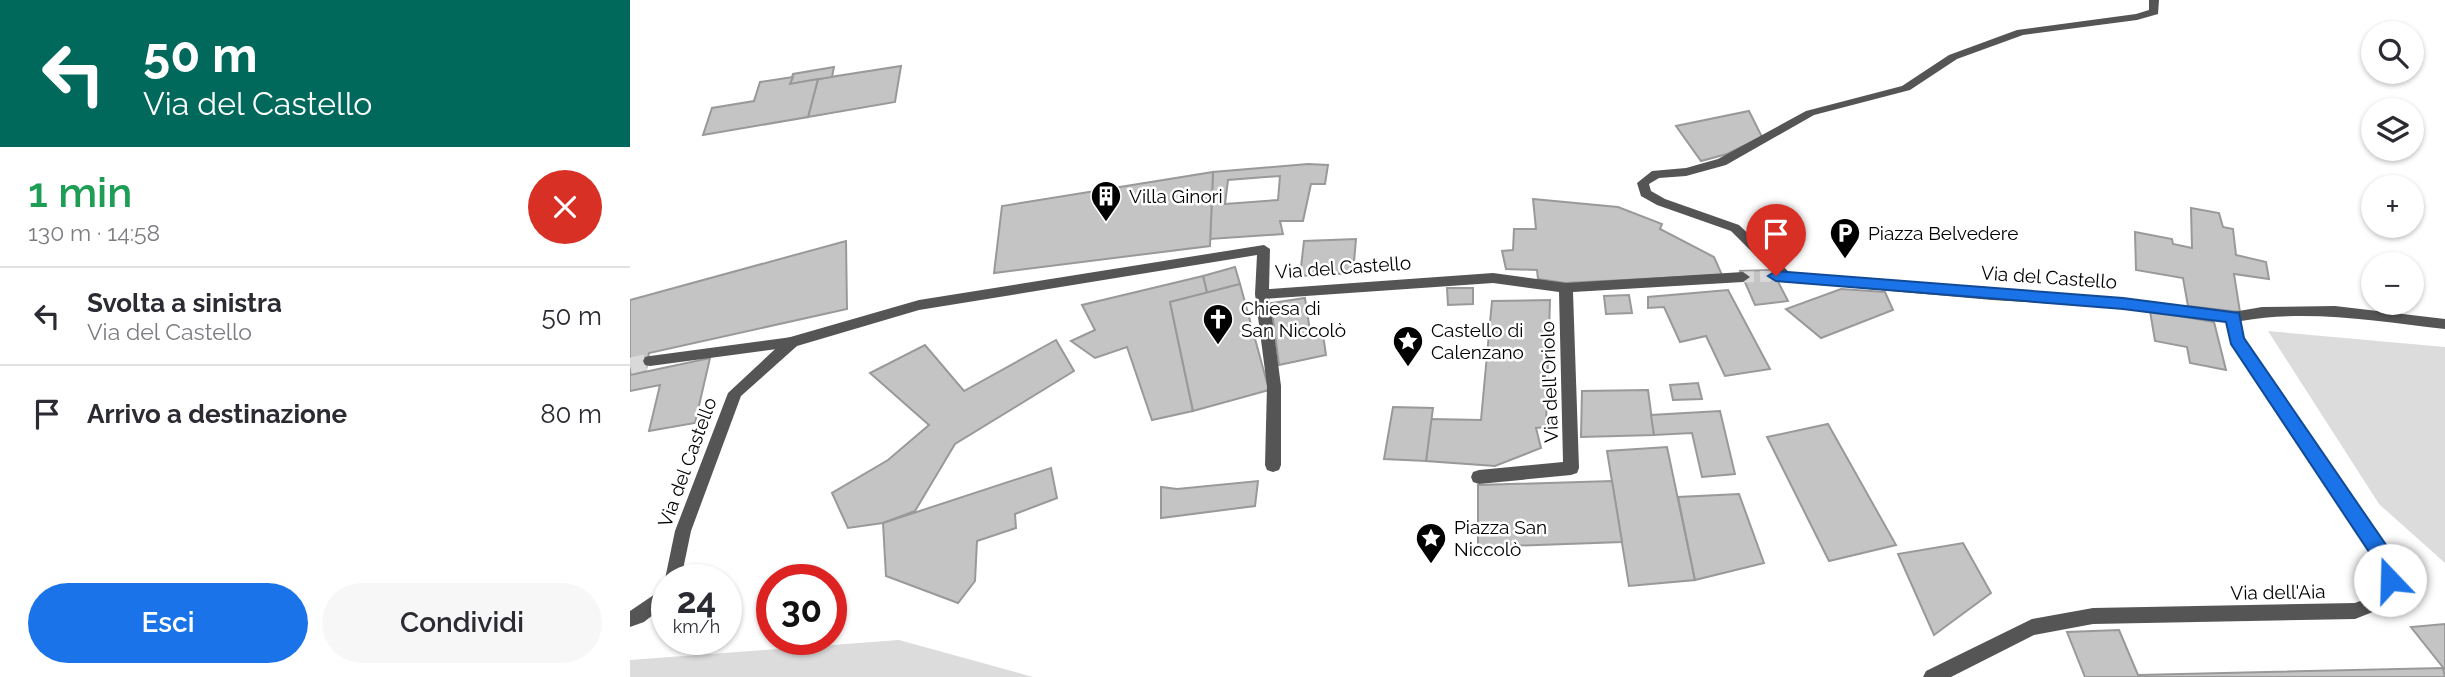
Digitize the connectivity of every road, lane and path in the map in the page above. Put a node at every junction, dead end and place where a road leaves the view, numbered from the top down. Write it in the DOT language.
graph roads {
  1 [pos="2154,0"];
  2 [pos="1743,277"];
  3 [pos="1566,288"];
  4 [pos="1262,294"];
  5 [pos="2233,317"];
  6 [pos="2445,324"];
  7 [pos="792,342"];
  8 [pos="650,361"];
  9 [pos="1273,465"];
  10 [pos="1479,477"];
  11 [pos="676,564"];
  12 [pos="651,607"];
  13 [pos="630,619"];
  14 [pos="1932,677"];
  1 -- 5 [label="street, Via del Castello"];
  2 -- 3 [label="street, Via del Castello"];
  3 -- 4 [label="street, Via del Castello"];
  3 -- 10 [label="street, Via dell'Oriolo"];
  4 -- 7 [label="street, Via del Castello"];
  4 -- 9 [label="street"];
  5 -- 6 [label="street, Via del Castello"];
  5 -- 14 [label="street, Via dell'Aia"];
  7 -- 8 [label="street, Via del Castello"];
  7 -- 11 [label="street, Via del Castello"];
  12 -- 13 [label="street"];
}
